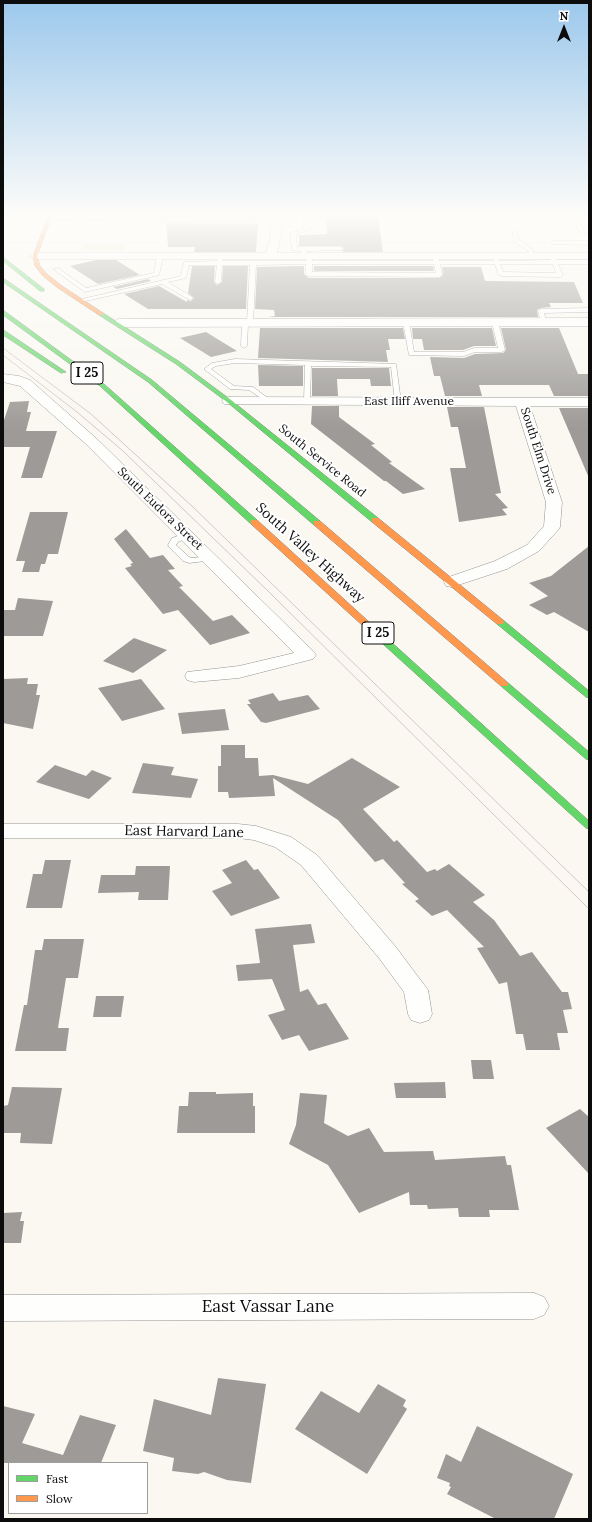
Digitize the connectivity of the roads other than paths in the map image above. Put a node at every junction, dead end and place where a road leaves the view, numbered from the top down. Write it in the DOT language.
graph roads {
  1 [pos="13,287"];
  2 [pos="38,287"];
  3 [pos="62,287"];
  4 [pos="81,287"];
  5 [pos="94,287"];
  6 [pos="141,287"];
  7 [pos="172,287"];
  8 [pos="252,287"];
  9 [pos="84,289"];
  10 [pos="69,292"];
  11 [pos="51,297"];
  12 [pos="190,298"];
  13 [pos="81,300"];
  14 [pos="589,310"];
  15 [pos="3,312"];
  16 [pos="81,322"];
  17 [pos="247,322"];
  18 [pos="406,322"];
  19 [pos="495,322"];
  20 [pos="544,322"];
  21 [pos="589,322"];
  22 [pos="118,323"];
  23 [pos="3,332"];
  24 [pos="244,346"];
  25 [pos="308,364"];
  26 [pos="207,369"];
  27 [pos="190,372"];
  28 [pos="3,378"];
  29 [pos="72,379"];
  30 [pos="150,381"];
  31 [pos="228,401"];
  32 [pos="269,401"];
  33 [pos="307,401"];
  34 [pos="398,402"];
  35 [pos="522,402"];
  36 [pos="589,402"];
  37 [pos="108,404"];
  38 [pos="165,441"];
  39 [pos="452,582"];
  40 [pos="194,676"];
  41 [pos="589,695"];
  42 [pos="589,757"];
  43 [pos="589,826"];
  44 [pos="3,832"];
  45 [pos="420,1014"];
  46 [pos="534,1306"];
  47 [pos="3,1308"];
  1 -- 30 [label="main road, South Valley Highway / I 25"];
  2 -- 11 [label="main road"];
  3 -- 10 [label="main road, South Service Road"];
  4 -- 9 [label="lane"];
  5 -- 9 [label="lane"];
  6 -- 13 [label="lane"];
  7 -- 12 [label="lane"];
  8 -- 17 [label="lane"];
  9 -- 10 [label="lane"];
  10 -- 13 [label="main road, South Service Road"];
  13 -- 22 [label="main road, South Service Road"];
  14 -- 20 [label="lane"];
  15 -- 38 [label="main road, South Valley Highway / I 25"];
  16 -- 30 [label="main road"];
  17 -- 18 [label="street"];
  17 -- 22 [label="street"];
  17 -- 24 [label="lane"];
  18 -- 19 [label="street"];
  18 -- 19 [label="lane"];
  19 -- 20 [label="street"];
  20 -- 21 [label="street"];
  22 -- 27 [label="main road, South Service Road"];
  23 -- 29 [label="main road"];
  25 -- 26 [label="lane"];
  25 -- 33 [label="lane"];
  25 -- 34 [label="lane"];
  26 -- 27 [label="lane"];
  26 -- 32 [label="lane"];
  27 -- 31 [label="main road, South Service Road"];
  28 -- 40 [label="street, South Eudora Street"];
  30 -- 42 [label="main road, South Valley Highway / I 25"];
  31 -- 32 [label="street, East Iliff Avenue"];
  31 -- 39 [label="main road, South Service Road"];
  32 -- 33 [label="street, East Iliff Avenue"];
  33 -- 34 [label="street, East Iliff Avenue"];
  34 -- 35 [label="street, East Iliff Avenue"];
  35 -- 36 [label="street, East Iliff Avenue"];
  35 -- 39 [label="street, South Elm Drive"];
  37 -- 38 [label="main road"];
  38 -- 43 [label="main road, South Valley Highway / I 25"];
  39 -- 41 [label="main road, South Service Road"];
  44 -- 45 [label="street, East Harvard Lane"];
  46 -- 47 [label="street, East Vassar Lane"];
}
